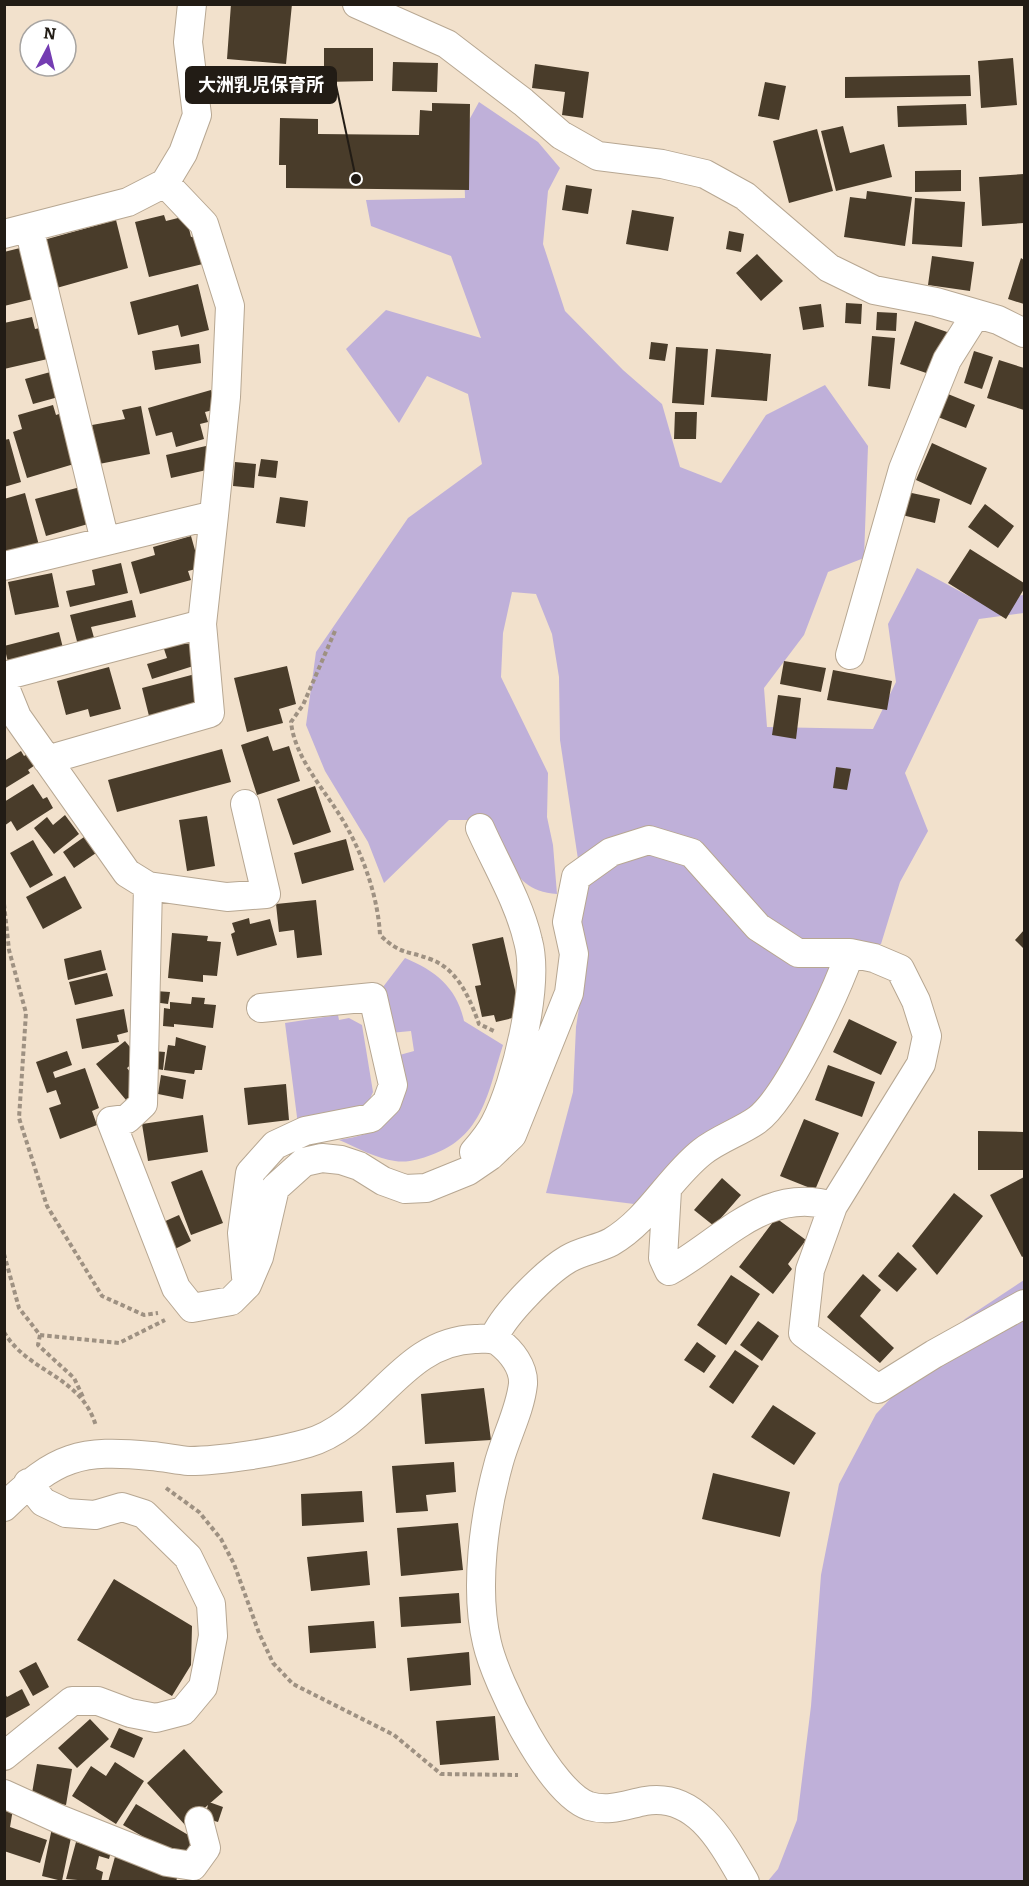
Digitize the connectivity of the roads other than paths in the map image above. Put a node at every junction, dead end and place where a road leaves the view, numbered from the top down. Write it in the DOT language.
graph roads {
  1 [pos="192,4"];
  2 [pos="357,4"];
  3 [pos="165,183"];
  4 [pos="17,231"];
  5 [pos="976,314"];
  6 [pos="1024,333"];
  7 [pos="214,515"];
  8 [pos="105,541"];
  9 [pos="4,566"];
  10 [pos="202,624"];
  11 [pos="850,655"];
  12 [pos="4,676"];
  13 [pos="4,685"];
  14 [pos="47,760"];
  15 [pos="245,804"];
  16 [pos="480,828"];
  17 [pos="148,886"];
  18 [pos="850,953"];
  19 [pos="261,1008"];
  20 [pos="426,1188"];
  21 [pos="667,1190"];
  22 [pos="832,1206"];
  23 [pos="247,1285"];
  24 [pos="1024,1304"];
  25 [pos="494,1338"];
  26 [pos="28,1483"];
  27 [pos="4,1506"];
  28 [pos="4,1756"];
  29 [pos="4,1794"];
  30 [pos="199,1821"];
  31 [pos="745,1881"];
  1 -- 3 [label="street"];
  2 -- 5 [label="street"];
  3 -- 4 [label="street"];
  3 -- 7 [label="street"];
  4 -- 8 [label="street"];
  5 -- 6 [label="street"];
  5 -- 11 [label="street"];
  7 -- 8 [label="street"];
  7 -- 10 [label="street"];
  8 -- 9 [label="street"];
  10 -- 12 [label="street"];
  10 -- 14 [label="street"];
  13 -- 14 [label="street"];
  14 -- 17 [label="street"];
  15 -- 17 [label="street"];
  16 -- 20 [label="street"];
  17 -- 23 [label="street"];
  18 -- 20 [label="street"];
  18 -- 21 [label="street"];
  18 -- 22 [label="street"];
  19 -- 23 [label="street"];
  20 -- 23 [label="street"];
  21 -- 22 [label="street"];
  21 -- 25 [label="street"];
  22 -- 24 [label="street"];
  25 -- 26 [label="street"];
  25 -- 31 [label="street"];
  26 -- 27 [label="street"];
  26 -- 28 [label="street"];
  29 -- 30 [label="street"];
}
